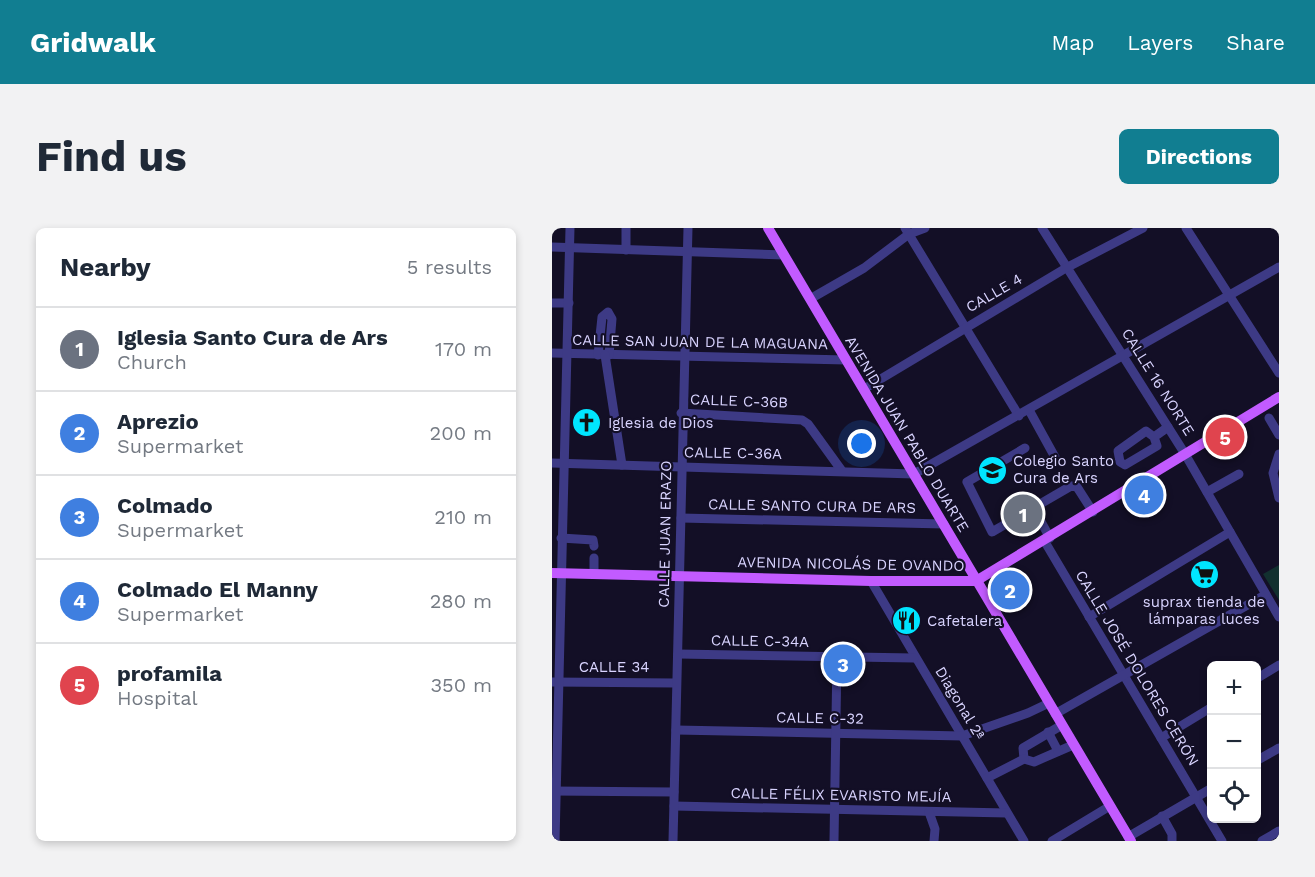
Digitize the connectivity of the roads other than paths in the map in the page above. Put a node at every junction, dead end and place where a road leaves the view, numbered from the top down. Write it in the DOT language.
graph roads {
  1 [pos="570,228"];
  2 [pos="626,228"];
  3 [pos="688,228"];
  4 [pos="768,228"];
  5 [pos="925,228"];
  6 [pos="1042,228"];
  7 [pos="1143,228"];
  8 [pos="1186,228"];
  9 [pos="907,231"];
  10 [pos="552,247"];
  11 [pos="570,248"];
  12 [pos="626,250"];
  13 [pos="687,252"];
  14 [pos="784,255"];
  15 [pos="1279,267"];
  16 [pos="1066,268"];
  17 [pos="1229,295"];
  18 [pos="810,299"];
  19 [pos="552,303"];
  20 [pos="569,303"];
  21 [pos="965,327"];
  22 [pos="552,353"];
  23 [pos="566,354"];
  24 [pos="604,355"];
  25 [pos="684,357"];
  26 [pos="1125,357"];
  27 [pos="846,360"];
  28 [pos="1279,373"];
  29 [pos="864,389"];
  30 [pos="1279,397"];
  31 [pos="1029,410"];
  32 [pos="681,414"];
  33 [pos="1019,416"];
  34 [pos="1269,418"];
  35 [pos="1168,427"];
  36 [pos="1279,435"];
  37 [pos="1154,437"];
  38 [pos="1026,448"];
  39 [pos="1185,454"];
  40 [pos="1279,454"];
  41 [pos="1056,459"];
  42 [pos="552,463"];
  43 [pos="563,463"];
  44 [pos="622,465"];
  45 [pos="682,467"];
  46 [pos="842,471"];
  47 [pos="914,474"];
  48 [pos="1239,474"];
  49 [pos="1276,477"];
  50 [pos="1207,492"];
  51 [pos="1279,498"];
  52 [pos="1034,509"];
  53 [pos="1093,512"];
  54 [pos="681,518"];
  55 [pos="944,524"];
  56 [pos="1230,532"];
  57 [pos="561,538"];
  58 [pos="1047,540"];
  59 [pos="594,546"];
  60 [pos="594,558"];
  61 [pos="556,573"];
  62 [pos="594,574"];
  63 [pos="678,576"];
  64 [pos="976,580"];
  65 [pos="870,581"];
  66 [pos="1265,595"];
  67 [pos="1089,617"];
  68 [pos="1279,617"];
  69 [pos="678,654"];
  70 [pos="837,657"];
  71 [pos="914,658"];
  72 [pos="1279,665"];
  73 [pos="1124,676"];
  74 [pos="1261,676"];
  75 [pos="555,682"];
  76 [pos="675,683"];
  77 [pos="1049,703"];
  78 [pos="1207,710"];
  79 [pos="1055,714"];
  80 [pos="1062,725"];
  81 [pos="676,730"];
  82 [pos="1048,732"];
  83 [pos="836,733"];
  84 [pos="963,736"];
  85 [pos="1161,738"];
  86 [pos="1073,745"];
  87 [pos="1279,748"];
  88 [pos="1058,751"];
  89 [pos="1024,759"];
  90 [pos="1261,759"];
  91 [pos="987,778"];
  92 [pos="554,791"];
  93 [pos="1207,791"];
  94 [pos="674,792"];
  95 [pos="1196,797"];
  96 [pos="674,806"];
  97 [pos="1110,806"];
  98 [pos="834,809"];
  99 [pos="929,812"];
  100 [pos="1006,813"];
  101 [pos="1162,816"];
  102 [pos="1279,831"];
  103 [pos="1129,839"];
  104 [pos="555,841"];
  105 [pos="673,841"];
  106 [pos="834,841"];
  107 [pos="934,841"];
  108 [pos="1024,841"];
  109 [pos="1052,841"];
  110 [pos="1172,841"];
  111 [pos="1222,841"];
  112 [pos="1262,841"];
  1 -- 11 [label="street"];
  2 -- 12 [label="street"];
  3 -- 13 [label="street, CALLE JUAN ERAZO"];
  4 -- 14 [label="main road, AVENIDA JUAN PABLO DUARTE"];
  5 -- 9 [label="street"];
  6 -- 16 [label="street, CALLE 16 NORTE"];
  7 -- 16 [label="street, CALLE 4"];
  8 -- 17 [label="street"];
  9 -- 18 [label="street"];
  9 -- 21 [label="street"];
  10 -- 11 [label="street"];
  11 -- 12 [label="street"];
  11 -- 20 [label="street"];
  12 -- 13 [label="street"];
  13 -- 14 [label="street"];
  13 -- 25 [label="street, CALLE JUAN ERAZO"];
  14 -- 18 [label="main road, AVENIDA JUAN PABLO DUARTE"];
  15 -- 17 [label="street"];
  16 -- 21 [label="street, CALLE 4"];
  16 -- 26 [label="street, CALLE 16 NORTE"];
  17 -- 26 [label="street"];
  17 -- 28 [label="street"];
  18 -- 27 [label="main road, AVENIDA JUAN PABLO DUARTE"];
  19 -- 20 [label="street"];
  20 -- 23 [label="street"];
  21 -- 29 [label="street, CALLE 4"];
  21 -- 33 [label="street"];
  22 -- 23 [label="street, CALLE SAN JUAN DE LA MAGUANA"];
  23 -- 24 [label="street, CALLE SAN JUAN DE LA MAGUANA"];
  23 -- 43 [label="street"];
  24 -- 25 [label="street, CALLE SAN JUAN DE LA MAGUANA"];
  24 -- 44 [label="street"];
  25 -- 27 [label="street, CALLE SAN JUAN DE LA MAGUANA"];
  25 -- 32 [label="street, CALLE JUAN ERAZO"];
  26 -- 31 [label="street"];
  26 -- 35 [label="street, CALLE 16 NORTE"];
  27 -- 29 [label="main road, AVENIDA JUAN PABLO DUARTE"];
  29 -- 47 [label="main road, AVENIDA JUAN PABLO DUARTE"];
  30 -- 39 [label="main road, AVENIDA NICOLÁS DE OVANDO"];
  31 -- 33 [label="street"];
  31 -- 41 [label="street"];
  32 -- 45 [label="street, CALLE JUAN ERAZO"];
  32 -- 46 [label="street, CALLE C-36B"];
  33 -- 47 [label="street"];
  34 -- 36 [label="street"];
  35 -- 37 [label="street"];
  35 -- 39 [label="street, CALLE 16 NORTE"];
  38 -- 52 [label="street"];
  39 -- 50 [label="street, CALLE 16 NORTE"];
  39 -- 53 [label="main road, AVENIDA NICOLÁS DE OVANDO"];
  40 -- 49 [label="street"];
  42 -- 43 [label="street, CALLE C-36A"];
  43 -- 44 [label="street, CALLE C-36A"];
  43 -- 57 [label="street"];
  44 -- 45 [label="street, CALLE C-36A"];
  45 -- 46 [label="street, CALLE C-36A"];
  45 -- 54 [label="street, CALLE JUAN ERAZO"];
  46 -- 47 [label="street, CALLE C-36A"];
  47 -- 55 [label="main road, AVENIDA JUAN PABLO DUARTE"];
  48 -- 50 [label="street"];
  49 -- 51 [label="street"];
  50 -- 56 [label="street, CALLE 16 NORTE"];
  52 -- 53 [label="street"];
  52 -- 58 [label="street, CALLE JOSÉ DOLORES CERÓN"];
  53 -- 58 [label="main road, AVENIDA NICOLÁS DE OVANDO"];
  54 -- 55 [label="street, CALLE SANTO CURA DE ARS"];
  54 -- 63 [label="street, CALLE JUAN ERAZO"];
  55 -- 64 [label="main road, AVENIDA JUAN PABLO DUARTE"];
  56 -- 66 [label="street, CALLE 16 NORTE"];
  56 -- 67 [label="street"];
  57 -- 59 [label="street"];
  57 -- 61 [label="street"];
  58 -- 64 [label="main road, AVENIDA NICOLÁS DE OVANDO"];
  58 -- 67 [label="street, CALLE JOSÉ DOLORES CERÓN"];
  60 -- 62 [label="street"];
  61 -- 62 [label="main road, AVENIDA NICOLÁS DE OVANDO"];
  61 -- 75 [label="street"];
  62 -- 63 [label="main road, AVENIDA NICOLÁS DE OVANDO"];
  63 -- 65 [label="main road, AVENIDA NICOLÁS DE OVANDO"];
  63 -- 69 [label="street, CALLE JUAN ERAZO"];
  64 -- 65 [label="main road, AVENIDA NICOLÁS DE OVANDO"];
  64 -- 77 [label="main road, AVENIDA JUAN PABLO DUARTE"];
  65 -- 71 [label="street, Diagonal 2ª"];
  66 -- 68 [label="street, CALLE 16 NORTE"];
  66 -- 73 [label="street"];
  67 -- 73 [label="street, CALLE JOSÉ DOLORES CERÓN"];
  69 -- 70 [label="street, CALLE C-34A"];
  69 -- 76 [label="street, CALLE JUAN ERAZO"];
  70 -- 71 [label="street, CALLE C-34A"];
  70 -- 83 [label="street"];
  71 -- 84 [label="street, Diagonal 2ª"];
  72 -- 74 [label="street"];
  73 -- 79 [label="street"];
  73 -- 85 [label="street, CALLE JOSÉ DOLORES CERÓN"];
  75 -- 76 [label="street, CALLE 34"];
  75 -- 92 [label="street"];
  76 -- 81 [label="street, CALLE JUAN ERAZO"];
  77 -- 79 [label="main road, AVENIDA JUAN PABLO DUARTE"];
  77 -- 84 [label="street"];
  78 -- 85 [label="street"];
  79 -- 80 [label="main road, AVENIDA JUAN PABLO DUARTE"];
  80 -- 82 [label="street"];
  80 -- 86 [label="main road, AVENIDA JUAN PABLO DUARTE"];
  81 -- 83 [label="street, CALLE C-32"];
  81 -- 94 [label="street, CALLE JUAN ERAZO"];
  82 -- 88 [label="street"];
  82 -- 89 [label="street"];
  83 -- 84 [label="street, CALLE C-32"];
  83 -- 98 [label="street"];
  84 -- 91 [label="street, Diagonal 2ª"];
  85 -- 95 [label="street, CALLE JOSÉ DOLORES CERÓN"];
  86 -- 88 [label="street"];
  86 -- 97 [label="main road, AVENIDA JUAN PABLO DUARTE"];
  87 -- 90 [label="street"];
  88 -- 89 [label="street"];
  89 -- 91 [label="street"];
  91 -- 100 [label="street, Diagonal 2ª"];
  92 -- 94 [label="street"];
  92 -- 104 [label="street"];
  93 -- 95 [label="street"];
  94 -- 96 [label="street, CALLE JUAN ERAZO"];
  95 -- 101 [label="street"];
  95 -- 111 [label="street, CALLE JOSÉ DOLORES CERÓN"];
  96 -- 98 [label="street, CALLE FÉLIX EVARISTO MEJÍA"];
  96 -- 105 [label="street, CALLE JUAN ERAZO"];
  97 -- 103 [label="main road, AVENIDA JUAN PABLO DUARTE"];
  97 -- 109 [label="street"];
  98 -- 99 [label="street, CALLE FÉLIX EVARISTO MEJÍA"];
  98 -- 106 [label="street"];
  99 -- 100 [label="street, CALLE FÉLIX EVARISTO MEJÍA"];
  99 -- 107 [label="street"];
  100 -- 108 [label="street, Diagonal 2ª"];
  101 -- 103 [label="street"];
  101 -- 110 [label="street"];
  102 -- 112 [label="street"];
}
